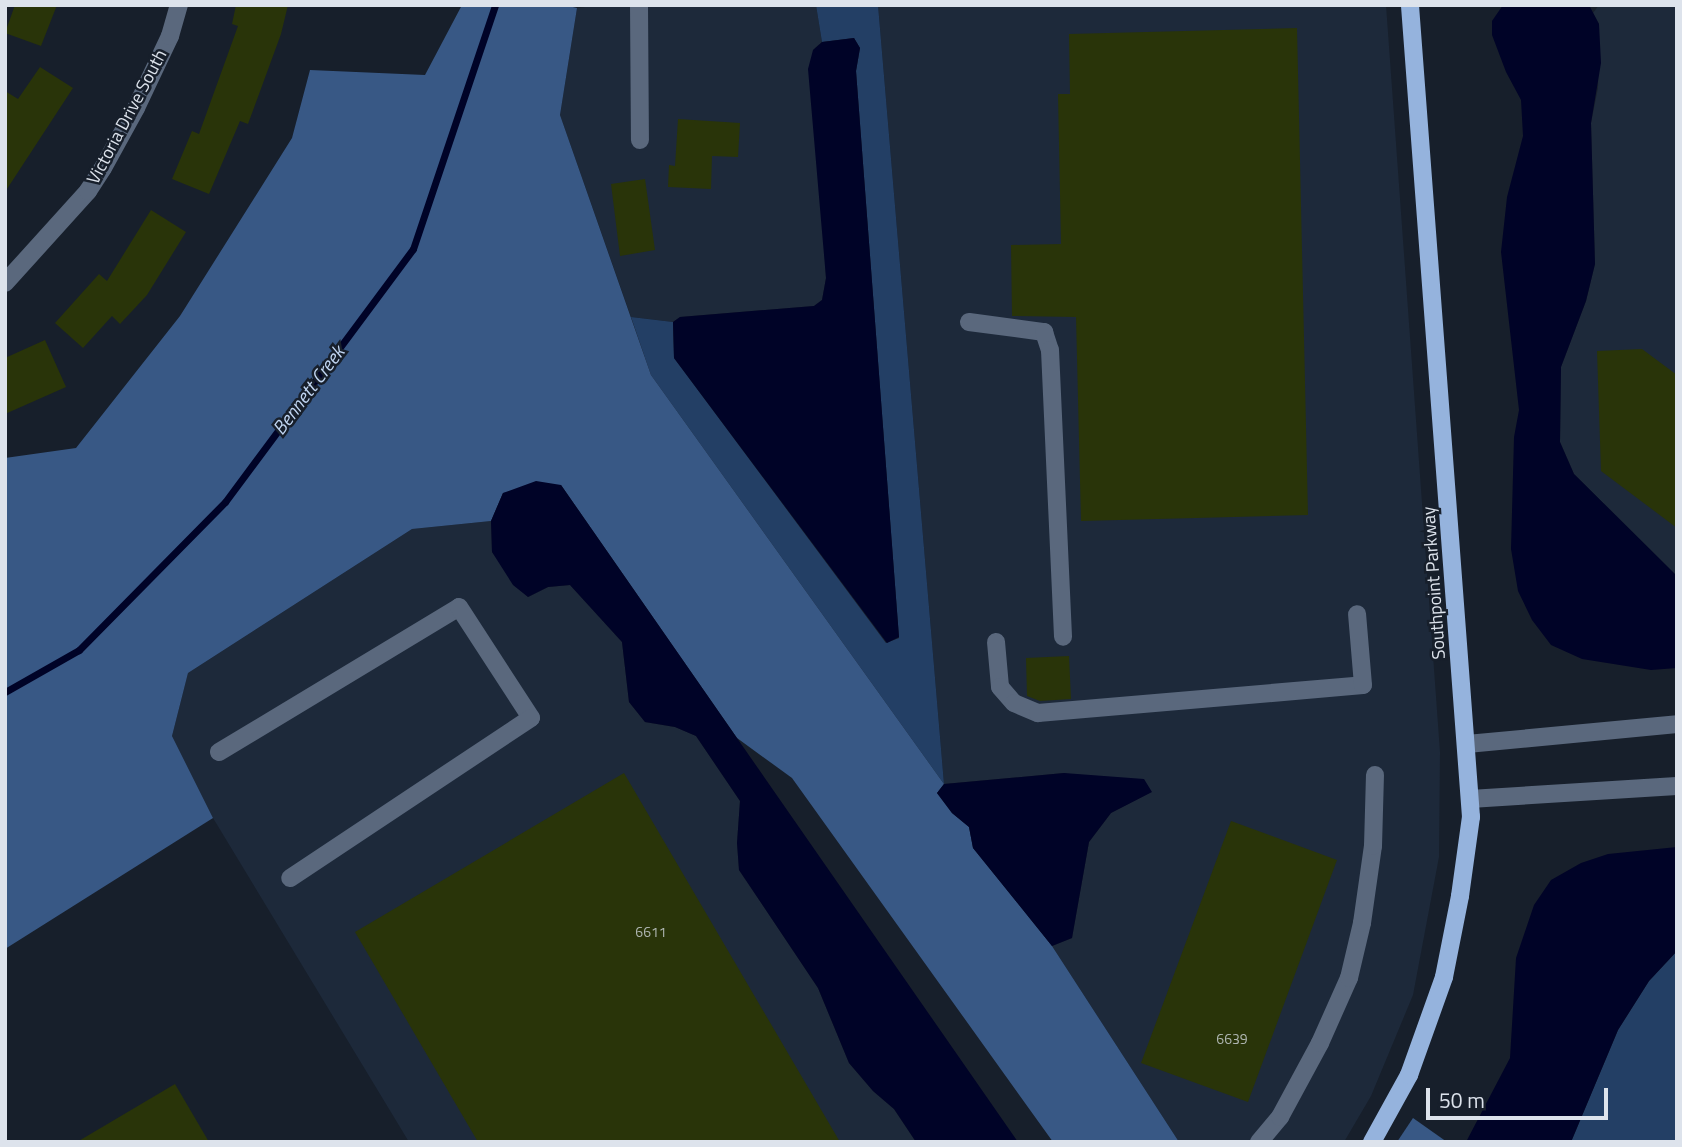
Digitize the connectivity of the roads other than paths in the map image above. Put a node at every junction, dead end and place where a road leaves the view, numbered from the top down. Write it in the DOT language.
graph roads {
  1 [pos="179,5"];
  2 [pos="639,5"];
  3 [pos="1410,5"];
  4 [pos="640,140"];
  5 [pos="5,283"];
  6 [pos="969,322"];
  7 [pos="1357,614"];
  8 [pos="1063,637"];
  9 [pos="996,642"];
  10 [pos="1677,723"];
  11 [pos="1467,744"];
  12 [pos="219,752"];
  13 [pos="1376,775"];
  14 [pos="1677,786"];
  15 [pos="1470,799"];
  16 [pos="290,878"];
  17 [pos="1259,1142"];
  18 [pos="1372,1142"];
  1 -- 5 [label="street, Victoria Drive South"];
  2 -- 4 [label="street"];
  3 -- 11 [label="main road, Southpoint Parkway"];
  6 -- 8 [label="street"];
  7 -- 9 [label="street"];
  10 -- 11 [label="street"];
  11 -- 15 [label="main road, Southpoint Parkway"];
  12 -- 16 [label="street"];
  13 -- 17 [label="street"];
  14 -- 15 [label="street"];
  15 -- 18 [label="main road, Southpoint Parkway"];
}
